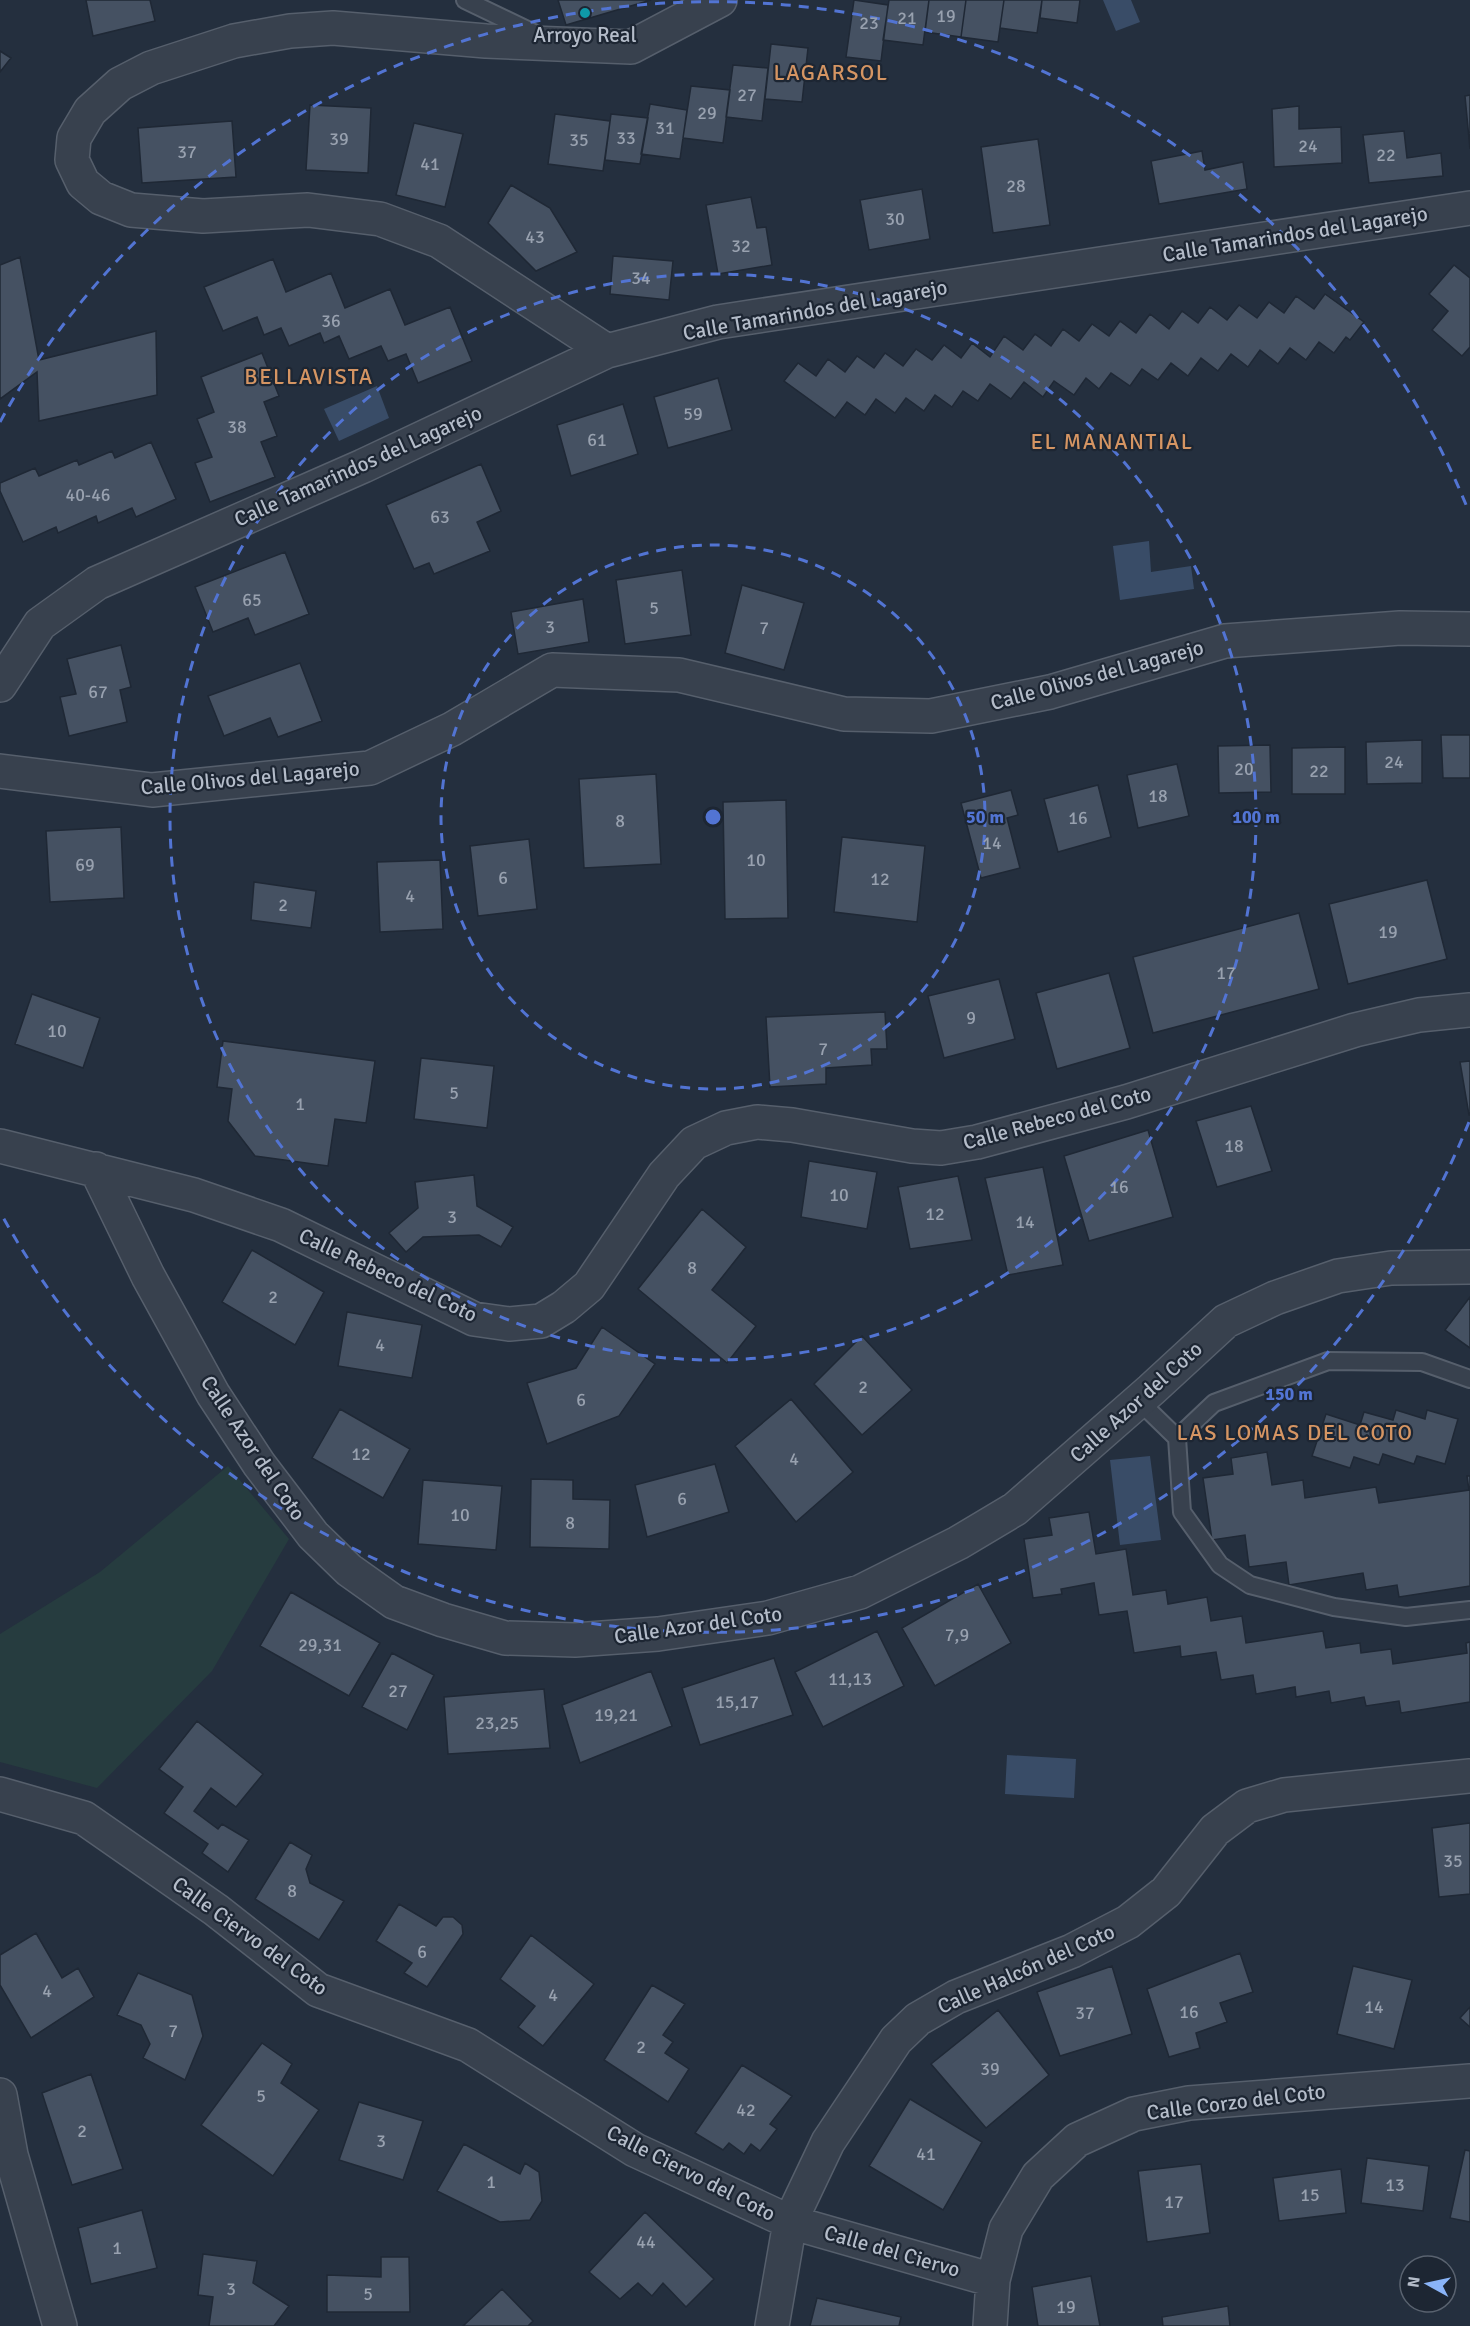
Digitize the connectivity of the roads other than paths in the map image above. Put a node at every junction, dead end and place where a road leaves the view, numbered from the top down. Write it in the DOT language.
graph roads {
  1 [pos="465,0"];
  2 [pos="720,0"];
  3 [pos="557,44"];
  4 [pos="1470,208"];
  5 [pos="607,351"];
  6 [pos="1470,629"];
  7 [pos="0,684"];
  8 [pos="0,771"];
  9 [pos="1470,1010"];
  10 [pos="0,1146"];
  11 [pos="96,1169"];
  12 [pos="1470,1267"];
  13 [pos="1470,1379"];
  14 [pos="1139,1401"];
  15 [pos="1177,1438"];
  16 [pos="1470,1610"];
  17 [pos="1470,1776"];
  18 [pos="0,1794"];
  19 [pos="1470,2081"];
  20 [pos="0,2095"];
  21 [pos="790,2222"];
  22 [pos="993,2280"];
  23 [pos="60,2326"];
  24 [pos="772,2326"];
  25 [pos="990,2326"];
  1 -- 3 [label="lane"];
  2 -- 3 [label="street"];
  3 -- 5 [label="street"];
  4 -- 5 [label="street, Calle Tamarindos del Lagarejo"];
  5 -- 7 [label="street, Calle Tamarindos del Lagarejo"];
  6 -- 8 [label="street, Calle Olivos del Lagarejo"];
  9 -- 11 [label="street, Calle Rebeco del Coto"];
  10 -- 11 [label="street, Calle Rebeco del Coto"];
  11 -- 14 [label="street, Calle Azor del Coto"];
  12 -- 14 [label="street, Calle Azor del Coto"];
  13 -- 15 [label="lane"];
  14 -- 15 [label="lane"];
  15 -- 16 [label="lane"];
  17 -- 21 [label="street, Calle Halcón del Coto"];
  18 -- 21 [label="street, Calle Ciervo del Coto"];
  19 -- 22 [label="street, Calle Corzo del Coto"];
  20 -- 23 [label="street"];
  21 -- 22 [label="street, Calle del Ciervo"];
  21 -- 24 [label="street, Calle Halcón del Coto"];
  22 -- 25 [label="street, Calle Corzo del Coto"];
}
